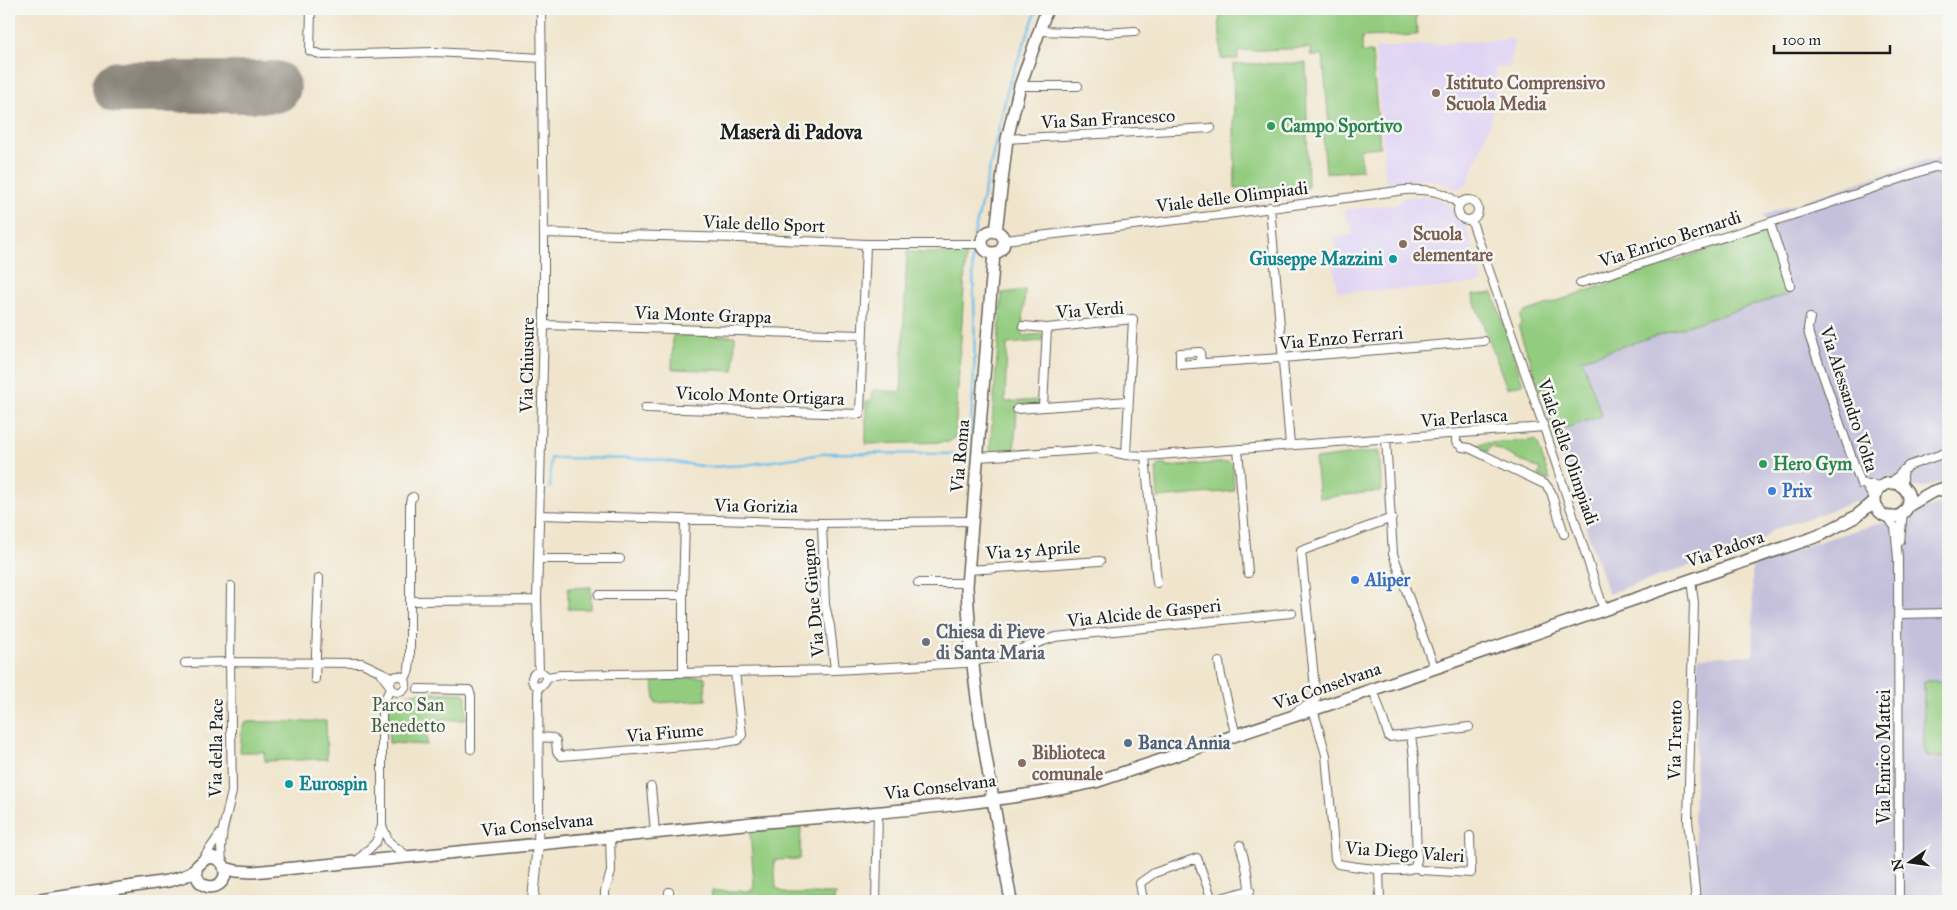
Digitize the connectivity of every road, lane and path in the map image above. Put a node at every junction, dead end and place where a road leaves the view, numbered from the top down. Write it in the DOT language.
graph roads {
  1 [pos="311,9"];
  2 [pos="541,9"];
  3 [pos="1047,9"];
  4 [pos="1039,31"];
  5 [pos="1135,31"];
  6 [pos="542,58"];
  7 [pos="1020,86"];
  8 [pos="1078,86"];
  9 [pos="1211,128"];
  10 [pos="1007,139"];
  11 [pos="1948,174"];
  12 [pos="1459,206"];
  13 [pos="1270,207"];
  14 [pos="1471,220"];
  15 [pos="1770,223"];
  16 [pos="544,233"];
  17 [pos="1000,236"];
  18 [pos="866,244"];
  19 [pos="982,244"];
  20 [pos="994,253"];
  21 [pos="1580,283"];
  22 [pos="1790,286"];
  23 [pos="1810,318"];
  24 [pos="544,325"];
  25 [pos="1023,326"];
  26 [pos="1047,328"];
  27 [pos="862,335"];
  28 [pos="1484,341"];
  29 [pos="1282,358"];
  30 [pos="1201,363"];
  31 [pos="1129,401"];
  32 [pos="1043,406"];
  33 [pos="645,408"];
  34 [pos="1017,409"];
  35 [pos="1544,427"];
  36 [pos="1464,433"];
  37 [pos="1456,434"];
  38 [pos="1386,439"];
  39 [pos="1290,445"];
  40 [pos="1468,448"];
  41 [pos="1238,449"];
  42 [pos="1948,452"];
  43 [pos="1126,455"];
  44 [pos="1146,456"];
  45 [pos="978,458"];
  46 [pos="1903,470"];
  47 [pos="1865,484"];
  48 [pos="1887,484"];
  49 [pos="1948,487"];
  50 [pos="1904,489"];
  51 [pos="1932,492"];
  52 [pos="413,497"];
  53 [pos="1875,501"];
  54 [pos="1905,509"];
  55 [pos="539,515"];
  56 [pos="1885,515"];
  57 [pos="1855,517"];
  58 [pos="1392,518"];
  59 [pos="685,520"];
  60 [pos="972,521"];
  61 [pos="822,523"];
  62 [pos="1564,534"];
  63 [pos="1898,558"];
  64 [pos="538,559"];
  65 [pos="620,559"];
  66 [pos="1100,561"];
  67 [pos="968,570"];
  68 [pos="1248,573"];
  69 [pos="319,578"];
  70 [pos="1691,580"];
  71 [pos="967,583"];
  72 [pos="1157,583"];
  73 [pos="918,584"];
  74 [pos="231,586"];
  75 [pos="683,595"];
  76 [pos="599,596"];
  77 [pos="537,600"];
  78 [pos="411,601"];
  79 [pos="1604,610"];
  80 [pos="1948,613"];
  81 [pos="1292,614"];
  82 [pos="1899,614"];
  83 [pos="230,662"];
  84 [pos="314,662"];
  85 [pos="973,662"];
  86 [pos="1219,662"];
  87 [pos="185,663"];
  88 [pos="1434,668"];
  89 [pos="835,670"];
  90 [pos="379,671"];
  91 [pos="539,672"];
  92 [pos="736,672"];
  93 [pos="683,673"];
  94 [pos="546,677"];
  95 [pos="315,679"];
  96 [pos="401,679"];
  97 [pos="538,686"];
  98 [pos="390,687"];
  99 [pos="418,688"];
  100 [pos="1373,689"];
  101 [pos="401,692"];
  102 [pos="382,706"];
  103 [pos="1313,709"];
  104 [pos="1290,717"];
  105 [pos="1469,727"];
  106 [pos="1412,735"];
  107 [pos="1236,736"];
  108 [pos="538,737"];
  109 [pos="471,749"];
  110 [pos="651,787"];
  111 [pos="993,799"];
  112 [pos="878,812"];
  113 [pos="382,826"];
  114 [pos="223,829"];
  115 [pos="656,832"];
  116 [pos="610,836"];
  117 [pos="1470,836"];
  118 [pos="538,843"];
  119 [pos="1240,844"];
  120 [pos="408,856"];
  121 [pos="357,861"];
  122 [pos="199,865"];
  123 [pos="1415,868"];
  124 [pos="1379,869"];
  125 [pos="223,870"];
  126 [pos="168,881"];
  127 [pos="200,882"];
  128 [pos="1250,890"];
  129 [pos="669,892"];
  130 [pos="34,901"];
  131 [pos="533,901"];
  132 [pos="605,901"];
  133 [pos="669,901"];
  134 [pos="876,901"];
  135 [pos="1011,901"];
  136 [pos="1143,901"];
  137 [pos="1210,901"];
  138 [pos="1249,901"];
  139 [pos="1380,901"];
  140 [pos="1696,901"];
  141 [pos="1899,901"];
  1 -- 6 [label="street"];
  2 -- 6 [label="street, Via Chiusure"];
  3 -- 4 [label="main road"];
  4 -- 5 [label="street"];
  4 -- 7 [label="main road"];
  6 -- 16 [label="street, Via Chiusure"];
  7 -- 8 [label="street"];
  7 -- 10 [label="main road"];
  9 -- 10 [label="street, Via San Francesco"];
  10 -- 17 [label="main road"];
  11 -- 15 [label="street, Via Enrico Bernardi"];
  12 -- 13 [label="street, Viale delle Olimpiadi"];
  12 -- 14 [label="street"];
  12 -- 14 [label="street"];
  13 -- 17 [label="street, Viale delle Olimpiadi"];
  13 -- 29 [label="street"];
  14 -- 35 [label="street, Viale delle Olimpiadi"];
  15 -- 21 [label="street, Via Enrico Bernardi"];
  15 -- 22 [label="street"];
  16 -- 18 [label="street, Viale dello Sport"];
  16 -- 24 [label="street, Via Chiusure"];
  17 -- 19 [label="main road"];
  17 -- 20 [label="main road"];
  18 -- 19 [label="street, Viale dello Sport"];
  18 -- 27 [label="street"];
  19 -- 20 [label="main road"];
  20 -- 45 [label="main road, Via Roma"];
  23 -- 47 [label="street, Via Alessandro Volta"];
  24 -- 27 [label="street, Via Monte Grappa"];
  24 -- 55 [label="street, Via Chiusure"];
  25 -- 26 [label="street"];
  26 -- 31 [label="street, Via Verdi"];
  26 -- 32 [label="street, Via Verdi"];
  27 -- 33 [label="street, Vicolo Monte Ortigara"];
  28 -- 29 [label="street, Via Enzo Ferrari"];
  29 -- 30 [label="street, Via Enzo Ferrari"];
  29 -- 39 [label="street"];
  31 -- 32 [label="street"];
  31 -- 43 [label="street, Via Verdi"];
  32 -- 34 [label="street"];
  35 -- 36 [label="street, Via Perlasca"];
  35 -- 79 [label="street, Viale delle Olimpiadi"];
  36 -- 37 [label="street, Via Perlasca"];
  36 -- 40 [label="street"];
  37 -- 38 [label="street, Via Perlasca"];
  37 -- 40 [label="street"];
  38 -- 39 [label="street, Via Perlasca"];
  38 -- 58 [label="street"];
  39 -- 41 [label="street, Via Perlasca"];
  40 -- 62 [label="street"];
  41 -- 44 [label="street, Via Perlasca"];
  41 -- 68 [label="street"];
  42 -- 46 [label="street"];
  43 -- 44 [label="street, Via Perlasca"];
  43 -- 45 [label="street, Via Perlasca"];
  44 -- 72 [label="street"];
  45 -- 60 [label="main road, Via Roma"];
  46 -- 48 [label="street"];
  46 -- 50 [label="street"];
  47 -- 48 [label="street, Via Alessandro Volta"];
  47 -- 53 [label="street, Via Alessandro Volta"];
  48 -- 50 [label="main road"];
  48 -- 53 [label="main road"];
  49 -- 51 [label="main road"];
  50 -- 51 [label="main road"];
  50 -- 54 [label="main road"];
  51 -- 54 [label="main road"];
  52 -- 78 [label="street"];
  53 -- 56 [label="main road"];
  53 -- 57 [label="main road, Via Padova"];
  54 -- 56 [label="main road"];
  54 -- 63 [label="street, Via Enrico Mattei"];
  55 -- 59 [label="street, Via Gorizia"];
  55 -- 64 [label="street, Via Chiusure"];
  56 -- 57 [label="main road, Via Padova"];
  56 -- 63 [label="street, Via Enrico Mattei"];
  57 -- 70 [label="main road, Via Padova"];
  58 -- 88 [label="street"];
  58 -- 104 [label="street"];
  59 -- 61 [label="street, Via Gorizia"];
  59 -- 75 [label="street"];
  60 -- 61 [label="street, Via Gorizia"];
  60 -- 67 [label="main road, Via Roma"];
  61 -- 89 [label="street, Via Due Giugno"];
  63 -- 82 [label="street, Via Enrico Mattei"];
  64 -- 65 [label="street"];
  64 -- 77 [label="street, Via Chiusure"];
  66 -- 67 [label="street, Via 25 Aprile"];
  67 -- 71 [label="main road, Via Roma"];
  69 -- 84 [label="street"];
  70 -- 79 [label="main road, Via Padova"];
  70 -- 140 [label="street, Via Trento"];
  71 -- 73 [label="street"];
  71 -- 85 [label="main road, Via Roma"];
  74 -- 83 [label="street, Via della Pace"];
  75 -- 76 [label="street"];
  75 -- 93 [label="street"];
  77 -- 78 [label="street"];
  77 -- 91 [label="street, Via Chiusure"];
  78 -- 96 [label="street"];
  79 -- 88 [label="main road, Via Conselvana"];
  80 -- 82 [label="street"];
  81 -- 85 [label="street, Via Alcide de Gasperi"];
  82 -- 141 [label="street, Via Enrico Mattei"];
  83 -- 84 [label="street"];
  83 -- 87 [label="street"];
  83 -- 114 [label="street, Via della Pace"];
  84 -- 90 [label="street"];
  84 -- 95 [label="street"];
  85 -- 89 [label="street"];
  85 -- 111 [label="main road, Via Roma"];
  86 -- 107 [label="street"];
  88 -- 100 [label="main road, Via Conselvana"];
  89 -- 92 [label="street"];
  90 -- 96 [label="street"];
  90 -- 98 [label="street"];
  91 -- 94 [label="street"];
  91 -- 97 [label="street, Via Chiusure"];
  92 -- 93 [label="street"];
  92 -- 108 [label="street, Via Fiume"];
  93 -- 94 [label="street"];
  94 -- 97 [label="street"];
  96 -- 98 [label="street"];
  96 -- 99 [label="street"];
  96 -- 101 [label="street"];
  97 -- 108 [label="street, Via Chiusure"];
  98 -- 101 [label="street"];
  98 -- 102 [label="street"];
  99 -- 101 [label="street"];
  99 -- 109 [label="street"];
  100 -- 103 [label="main road, Via Conselvana"];
  100 -- 106 [label="street"];
  101 -- 102 [label="street"];
  102 -- 113 [label="street"];
  103 -- 104 [label="main road, Via Conselvana"];
  103 -- 124 [label="street, Via Diego Valeri"];
  104 -- 107 [label="main road, Via Conselvana"];
  105 -- 106 [label="street"];
  106 -- 123 [label="street"];
  107 -- 111 [label="main road, Via Conselvana"];
  108 -- 118 [label="street, Via Chiusure"];
  110 -- 115 [label="street"];
  111 -- 112 [label="main road, Via Conselvana"];
  111 -- 135 [label="main road, Via Roma"];
  112 -- 115 [label="main road, Via Conselvana"];
  112 -- 134 [label="street"];
  113 -- 120 [label="street"];
  113 -- 121 [label="street"];
  114 -- 122 [label="street"];
  114 -- 125 [label="street, Via della Pace"];
  115 -- 116 [label="main road, Via Conselvana"];
  116 -- 118 [label="main road, Via Conselvana"];
  116 -- 132 [label="street"];
  117 -- 123 [label="street, Via Diego Valeri"];
  118 -- 120 [label="main road, Via Conselvana"];
  118 -- 131 [label="street"];
  119 -- 128 [label="street"];
  120 -- 121 [label="main road, Via Conselvana"];
  121 -- 125 [label="main road, Via Conselvana"];
  122 -- 125 [label="main road"];
  122 -- 126 [label="main road"];
  122 -- 127 [label="main road"];
  123 -- 124 [label="street, Via Diego Valeri"];
  124 -- 139 [label="street"];
  125 -- 127 [label="main road"];
  126 -- 127 [label="main road"];
  126 -- 130 [label="main road"];
  128 -- 137 [label="street"];
  128 -- 138 [label="street"];
  129 -- 133 [label="street"];
  136 -- 137 [label="street"];
}
